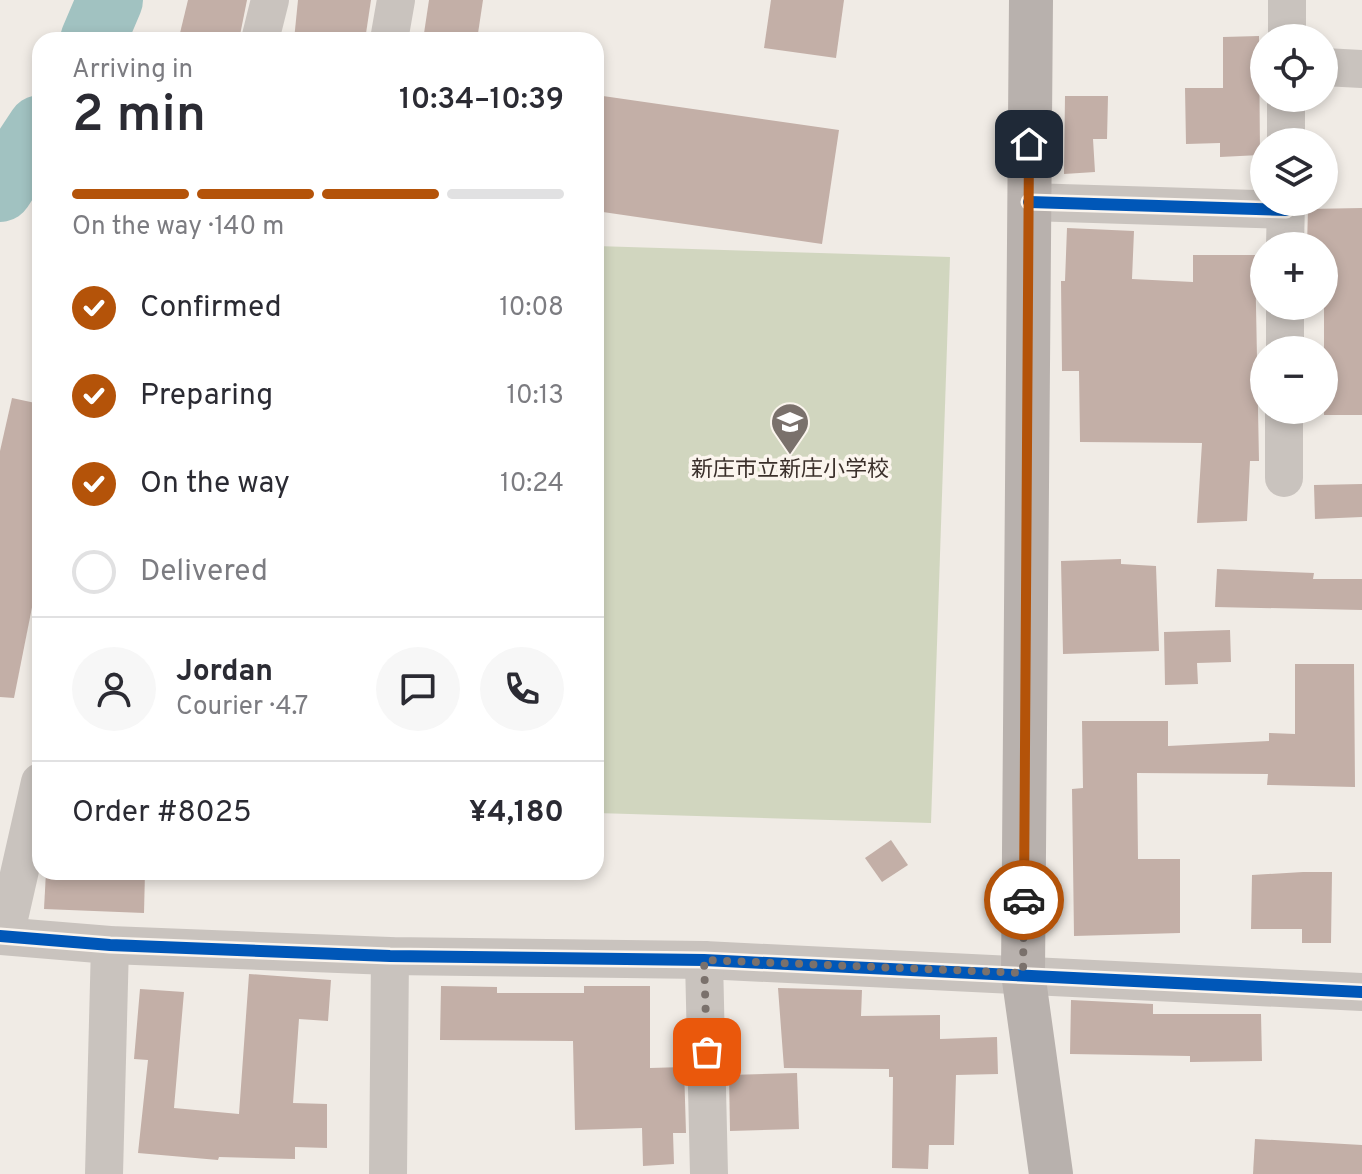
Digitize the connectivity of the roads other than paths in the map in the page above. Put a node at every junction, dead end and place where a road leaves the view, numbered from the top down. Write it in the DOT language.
graph roads {
  1 [pos="270,0"];
  2 [pos="396,0"];
  3 [pos="1031,0"];
  4 [pos="1287,0"];
  5 [pos="1287,24"];
  6 [pos="262,32"];
  7 [pos="390,32"];
  8 [pos="1338,68"];
  9 [pos="1362,69"];
  10 [pos="1029,202"];
  11 [pos="1286,219"];
  12 [pos="1284,424"];
  13 [pos="1284,478"];
  14 [pos="32,814"];
  15 [pos="2,936"];
  16 [pos="110,945"];
  17 [pos="390,956"];
  18 [pos="704,960"];
  19 [pos="1023,973"];
  20 [pos="1362,992"];
  21 [pos="104,1174"];
  22 [pos="388,1174"];
  23 [pos="709,1174"];
  24 [pos="1051,1174"];
  1 -- 6 [label="street"];
  2 -- 7 [label="street"];
  3 -- 10 [label="main road"];
  4 -- 5 [label="street"];
  8 -- 9 [label="street"];
  10 -- 11 [label="street"];
  10 -- 19 [label="main road"];
  12 -- 13 [label="street"];
  14 -- 15 [label="street"];
  15 -- 16 [label="street"];
  16 -- 17 [label="street"];
  16 -- 21 [label="street"];
  17 -- 18 [label="street"];
  17 -- 22 [label="street"];
  18 -- 19 [label="street"];
  18 -- 23 [label="street"];
  19 -- 20 [label="street"];
  19 -- 24 [label="main road"];
}
